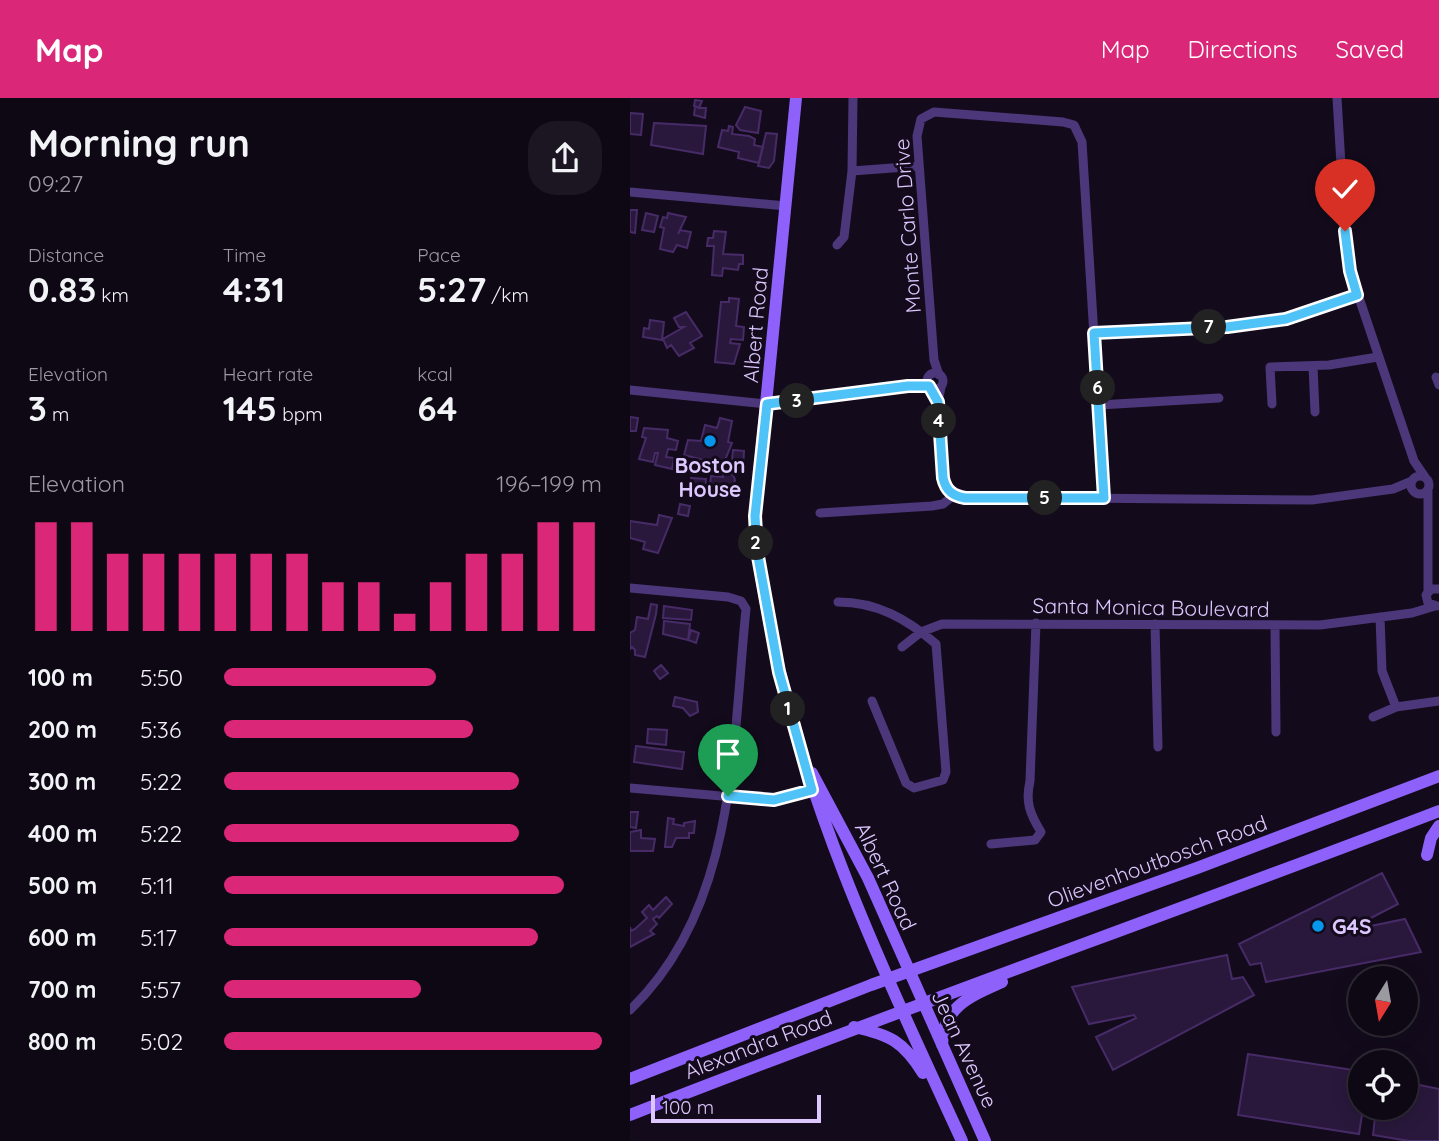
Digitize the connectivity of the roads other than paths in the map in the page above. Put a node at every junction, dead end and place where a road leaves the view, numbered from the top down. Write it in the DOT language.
graph roads {
  1 [pos="796,98"];
  2 [pos="853,98"];
  3 [pos="1337,98"];
  4 [pos="919,166"];
  5 [pos="852,171"];
  6 [pos="630,192"];
  7 [pos="786,206"];
  8 [pos="837,245"];
  9 [pos="1357,295"];
  10 [pos="1094,333"];
  11 [pos="1378,357"];
  12 [pos="1313,366"];
  13 [pos="933,381"];
  14 [pos="632,391"];
  15 [pos="1219,398"];
  16 [pos="767,404"];
  17 [pos="1272,404"];
  18 [pos="1099,405"];
  19 [pos="1315,412"];
  20 [pos="1414,461"];
  21 [pos="1426,478"];
  22 [pos="1439,479"];
  23 [pos="1439,485"];
  24 [pos="1414,486"];
  25 [pos="1428,490"];
  26 [pos="954,495"];
  27 [pos="1104,498"];
  28 [pos="820,513"];
  29 [pos="1426,517"];
  30 [pos="1429,575"];
  31 [pos="630,588"];
  32 [pos="1439,589"];
  33 [pos="1427,594"];
  34 [pos="838,602"];
  35 [pos="1437,606"];
  36 [pos="1405,613"];
  37 [pos="1380,617"];
  38 [pos="1036,623"];
  39 [pos="1155,624"];
  40 [pos="1275,626"];
  41 [pos="921,632"];
  42 [pos="902,647"];
  43 [pos="872,701"];
  44 [pos="1439,701"];
  45 [pos="1396,707"];
  46 [pos="1373,718"];
  47 [pos="1276,732"];
  48 [pos="1158,747"];
  49 [pos="1439,776"];
  50 [pos="630,788"];
  51 [pos="816,788"];
  52 [pos="728,796"];
  53 [pos="1439,811"];
  54 [pos="1439,825"];
  55 [pos="991,844"];
  56 [pos="1427,855"];
  57 [pos="1075,948"];
  58 [pos="909,972"];
  59 [pos="888,979"];
  60 [pos="922,1003"];
  61 [pos="630,1010"];
  62 [pos="901,1011"];
  63 [pos="854,1027"];
  64 [pos="942,1047"];
  65 [pos="630,1079"];
  66 [pos="950,1114"];
  67 [pos="630,1115"];
  68 [pos="962,1141"];
  69 [pos="988,1141"];
  1 -- 7 [label="main road, Albert Road"];
  2 -- 5 [label="street"];
  3 -- 9 [label="street"];
  4 -- 5 [label="street"];
  4 -- 10 [label="street, Monte Carlo Drive"];
  4 -- 13 [label="street, Monte Carlo Drive"];
  5 -- 8 [label="street"];
  6 -- 7 [label="street"];
  7 -- 16 [label="main road, Albert Road"];
  9 -- 10 [label="street"];
  9 -- 11 [label="street"];
  10 -- 18 [label="street, Monte Carlo Drive"];
  11 -- 12 [label="street"];
  11 -- 20 [label="street"];
  12 -- 17 [label="street"];
  12 -- 19 [label="street"];
  13 -- 16 [label="street"];
  13 -- 26 [label="street"];
  14 -- 16 [label="street"];
  15 -- 18 [label="street"];
  16 -- 51 [label="main road, Albert Road"];
  18 -- 27 [label="street, Monte Carlo Drive"];
  20 -- 21 [label="street"];
  20 -- 24 [label="street"];
  21 -- 22 [label="street"];
  21 -- 24 [label="street"];
  21 -- 25 [label="street"];
  23 -- 25 [label="street"];
  24 -- 25 [label="street"];
  24 -- 27 [label="street"];
  24 -- 29 [label="street"];
  25 -- 29 [label="street"];
  26 -- 27 [label="street"];
  26 -- 28 [label="street"];
  29 -- 30 [label="street"];
  30 -- 32 [label="street"];
  30 -- 33 [label="street"];
  31 -- 52 [label="street"];
  32 -- 33 [label="street"];
  33 -- 35 [label="street"];
  33 -- 36 [label="street"];
  34 -- 41 [label="street"];
  35 -- 36 [label="street, Santa Monica Boulevard"];
  36 -- 37 [label="street, Santa Monica Boulevard"];
  37 -- 40 [label="street, Santa Monica Boulevard"];
  37 -- 45 [label="street"];
  38 -- 39 [label="street, Santa Monica Boulevard"];
  38 -- 41 [label="street, Santa Monica Boulevard"];
  38 -- 55 [label="street"];
  39 -- 40 [label="street, Santa Monica Boulevard"];
  39 -- 48 [label="street"];
  40 -- 47 [label="street"];
  41 -- 42 [label="street, Santa Monica Boulevard"];
  41 -- 43 [label="street"];
  44 -- 45 [label="street"];
  45 -- 46 [label="street"];
  49 -- 58 [label="main road, Olievenhoutbosch Road"];
  50 -- 52 [label="street"];
  51 -- 52 [label="street"];
  51 -- 58 [label="main road, Albert Road"];
  51 -- 59 [label="main road, Albert Road"];
  52 -- 61 [label="street"];
  53 -- 57 [label="main road"];
  54 -- 56 [label="main road"];
  57 -- 60 [label="main road"];
  57 -- 64 [label="main road"];
  58 -- 59 [label="main road, Olievenhoutbosch Road"];
  58 -- 60 [label="main road, Jean Avenue"];
  59 -- 62 [label="main road, Jean Avenue"];
  59 -- 65 [label="main road, Alexandra Road"];
  60 -- 62 [label="main road"];
  60 -- 64 [label="main road, Jean Avenue"];
  62 -- 63 [label="main road, Alexandra Road"];
  62 -- 66 [label="main road, Jean Avenue"];
  63 -- 66 [label="main road"];
  63 -- 67 [label="main road, Alexandra Road"];
  64 -- 69 [label="main road, Jean Avenue"];
  66 -- 68 [label="main road, Jean Avenue"];
}
